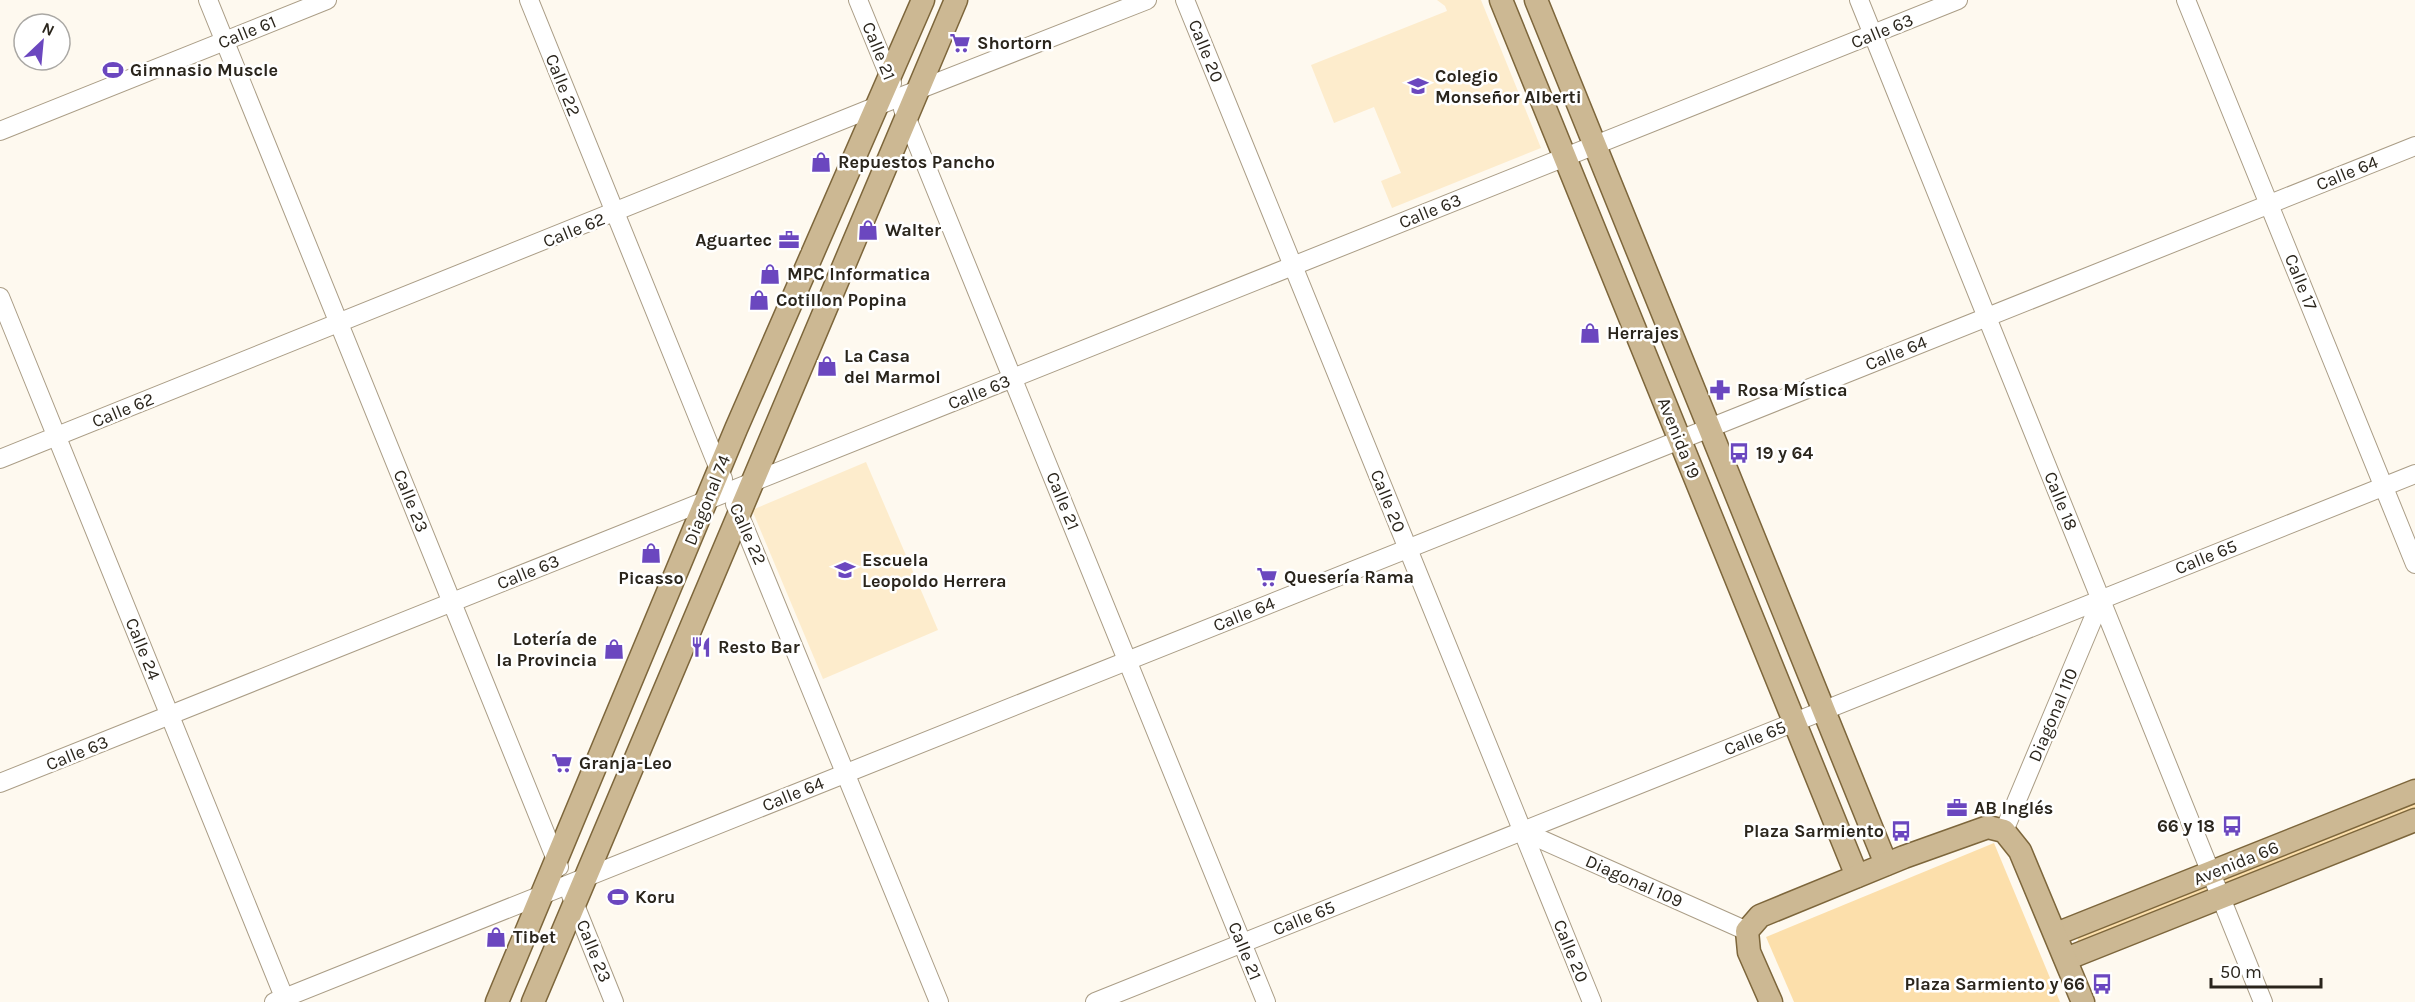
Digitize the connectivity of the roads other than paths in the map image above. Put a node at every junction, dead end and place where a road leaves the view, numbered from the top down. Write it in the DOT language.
graph roads {
  1 [pos="207,0"];
  2 [pos="327,0"];
  3 [pos="529,0"];
  4 [pos="858,0"];
  5 [pos="923,0"];
  6 [pos="956,0"];
  7 [pos="1148,0"];
  8 [pos="1185,0"];
  9 [pos="1502,0"];
  10 [pos="1536,0"];
  11 [pos="1859,0"];
  12 [pos="1958,0"];
  13 [pos="2187,0"];
  14 [pos="1873,34"];
  15 [pos="224,41"];
  16 [pos="898,98"];
  17 [pos="0,131"];
  18 [pos="1595,145"];
  19 [pos="2415,146"];
  20 [pos="1565,157"];
  21 [pos="2269,204"];
  22 [pos="614,213"];
  23 [pos="1293,266"];
  24 [pos="0,297"];
  25 [pos="1987,317"];
  26 [pos="339,324"];
  27 [pos="1013,378"];
  28 [pos="1710,428"];
  29 [pos="57,436"];
  30 [pos="1680,440"];
  31 [pos="0,459"];
  32 [pos="719,471"];
  33 [pos="2415,474"];
  34 [pos="752,483"];
  35 [pos="2384,486"];
  36 [pos="729,492"];
  37 [pos="708,500"];
  38 [pos="740,512"];
  39 [pos="1408,549"];
  40 [pos="2415,564"];
  41 [pos="2101,600"];
  42 [pos="452,603"];
  43 [pos="1127,661"];
  44 [pos="1824,711"];
  45 [pos="170,716"];
  46 [pos="1794,722"];
  47 [pos="846,773"];
  48 [pos="0,783"];
  49 [pos="2415,791"];
  50 [pos="2415,820"];
  51 [pos="1522,831"];
  52 [pos="2004,831"];
  53 [pos="557,862"];
  54 [pos="1887,864"];
  55 [pos="2211,873"];
  56 [pos="1857,876"];
  57 [pos="575,889"];
  58 [pos="542,895"];
  59 [pos="2221,897"];
  60 [pos="1747,931"];
  61 [pos="2056,934"];
  62 [pos="1242,943"];
  63 [pos="2066,959"];
  64 [pos="281,1001"];
  65 [pos="497,1002"];
  66 [pos="533,1002"];
  67 [pos="614,1002"];
  68 [pos="939,1002"];
  69 [pos="1095,1002"];
  70 [pos="1266,1002"];
  71 [pos="1592,1002"];
  72 [pos="1771,1002"];
  73 [pos="2083,1002"];
  74 [pos="2263,1002"];
  1 -- 15 [label="street, Calle 23"];
  2 -- 15 [label="street, Calle 61"];
  3 -- 22 [label="street, Calle 22"];
  4 -- 16 [label="street, Calle 21"];
  5 -- 16 [label="main road, Diagonal 74"];
  6 -- 16 [label="main road, Diagonal 74"];
  7 -- 16 [label="street, Calle 62"];
  8 -- 23 [label="street, Calle 20"];
  9 -- 20 [label="main road, Avenida 19"];
  10 -- 18 [label="main road, Avenida 19"];
  11 -- 14 [label="street, Calle 18"];
  12 -- 14 [label="street, Calle 63"];
  13 -- 21 [label="street, Calle 17"];
  14 -- 18 [label="street, Calle 63"];
  14 -- 25 [label="street, Calle 18"];
  15 -- 17 [label="street, Calle 61"];
  15 -- 26 [label="street, Calle 23"];
  16 -- 22 [label="street, Calle 62"];
  16 -- 27 [label="street, Calle 21"];
  16 -- 32 [label="main road, Diagonal 74"];
  16 -- 34 [label="main road, Diagonal 74"];
  18 -- 20 [label="street, Calle 63"];
  18 -- 28 [label="main road, Avenida 19"];
  19 -- 21 [label="street, Calle 64"];
  20 -- 23 [label="street, Calle 63"];
  20 -- 30 [label="main road, Avenida 19"];
  21 -- 25 [label="street, Calle 64"];
  21 -- 35 [label="street, Calle 17"];
  22 -- 26 [label="street, Calle 62"];
  22 -- 32 [label="street, Calle 22"];
  23 -- 27 [label="street, Calle 63"];
  23 -- 39 [label="street, Calle 20"];
  24 -- 29 [label="street, Calle 24"];
  25 -- 28 [label="street, Calle 64"];
  25 -- 41 [label="street, Calle 18"];
  26 -- 29 [label="street, Calle 62"];
  26 -- 42 [label="street, Calle 23"];
  27 -- 34 [label="street, Calle 63"];
  27 -- 43 [label="street, Calle 21"];
  28 -- 30 [label="street, Calle 64"];
  28 -- 44 [label="main road, Avenida 19"];
  29 -- 31 [label="street, Calle 62"];
  29 -- 45 [label="street, Calle 24"];
  30 -- 39 [label="street, Calle 64"];
  30 -- 46 [label="main road, Avenida 19"];
  32 -- 36 [label="street, Calle 22"];
  32 -- 37 [label="main road, Diagonal 74"];
  33 -- 35 [label="street, Calle 65"];
  34 -- 36 [label="street, Calle 63"];
  34 -- 38 [label="main road, Diagonal 74"];
  35 -- 40 [label="street, Calle 17"];
  35 -- 41 [label="street, Calle 65"];
  36 -- 37 [label="street, Calle 63"];
  36 -- 38 [label="street, Calle 22"];
  37 -- 42 [label="street, Calle 63"];
  37 -- 53 [label="main road, Diagonal 74"];
  38 -- 47 [label="street, Calle 22"];
  38 -- 57 [label="main road, Diagonal 74"];
  39 -- 43 [label="street, Calle 64"];
  39 -- 51 [label="street, Calle 20"];
  41 -- 44 [label="street, Calle 65"];
  41 -- 52 [label="street, Diagonal 110"];
  41 -- 55 [label="street, Calle 18"];
  42 -- 45 [label="street, Calle 63"];
  42 -- 53 [label="street, Calle 23"];
  43 -- 47 [label="street, Calle 64"];
  43 -- 62 [label="street, Calle 21"];
  44 -- 46 [label="street, Calle 65"];
  44 -- 54 [label="main road, Avenida 19"];
  45 -- 48 [label="street, Calle 63"];
  45 -- 64 [label="street, Calle 24"];
  46 -- 51 [label="street, Calle 65"];
  46 -- 56 [label="main road, Avenida 19"];
  47 -- 57 [label="street, Calle 64"];
  47 -- 68 [label="street, Calle 22"];
  49 -- 55 [label="main road, Avenida 66"];
  50 -- 59 [label="main road, Avenida 66"];
  51 -- 60 [label="street, Diagonal 109"];
  51 -- 62 [label="street, Calle 65"];
  51 -- 71 [label="street, Calle 20"];
  52 -- 54 [label="main road"];
  52 -- 61 [label="main road"];
  53 -- 57 [label="street, Calle 23"];
  53 -- 58 [label="main road, Diagonal 74"];
  54 -- 56 [label="main road"];
  55 -- 59 [label="street, Calle 18"];
  55 -- 61 [label="main road, Avenida 66"];
  56 -- 60 [label="main road"];
  57 -- 58 [label="street, Calle 64"];
  57 -- 66 [label="main road, Diagonal 74"];
  57 -- 67 [label="street, Calle 23"];
  58 -- 64 [label="street, Calle 64"];
  58 -- 65 [label="main road, Diagonal 74"];
  59 -- 63 [label="main road, Avenida 66"];
  59 -- 74 [label="street, Calle 18"];
  60 -- 72 [label="main road"];
  61 -- 63 [label="main road"];
  62 -- 69 [label="street, Calle 65"];
  62 -- 70 [label="street, Calle 21"];
  63 -- 73 [label="main road"];
}
